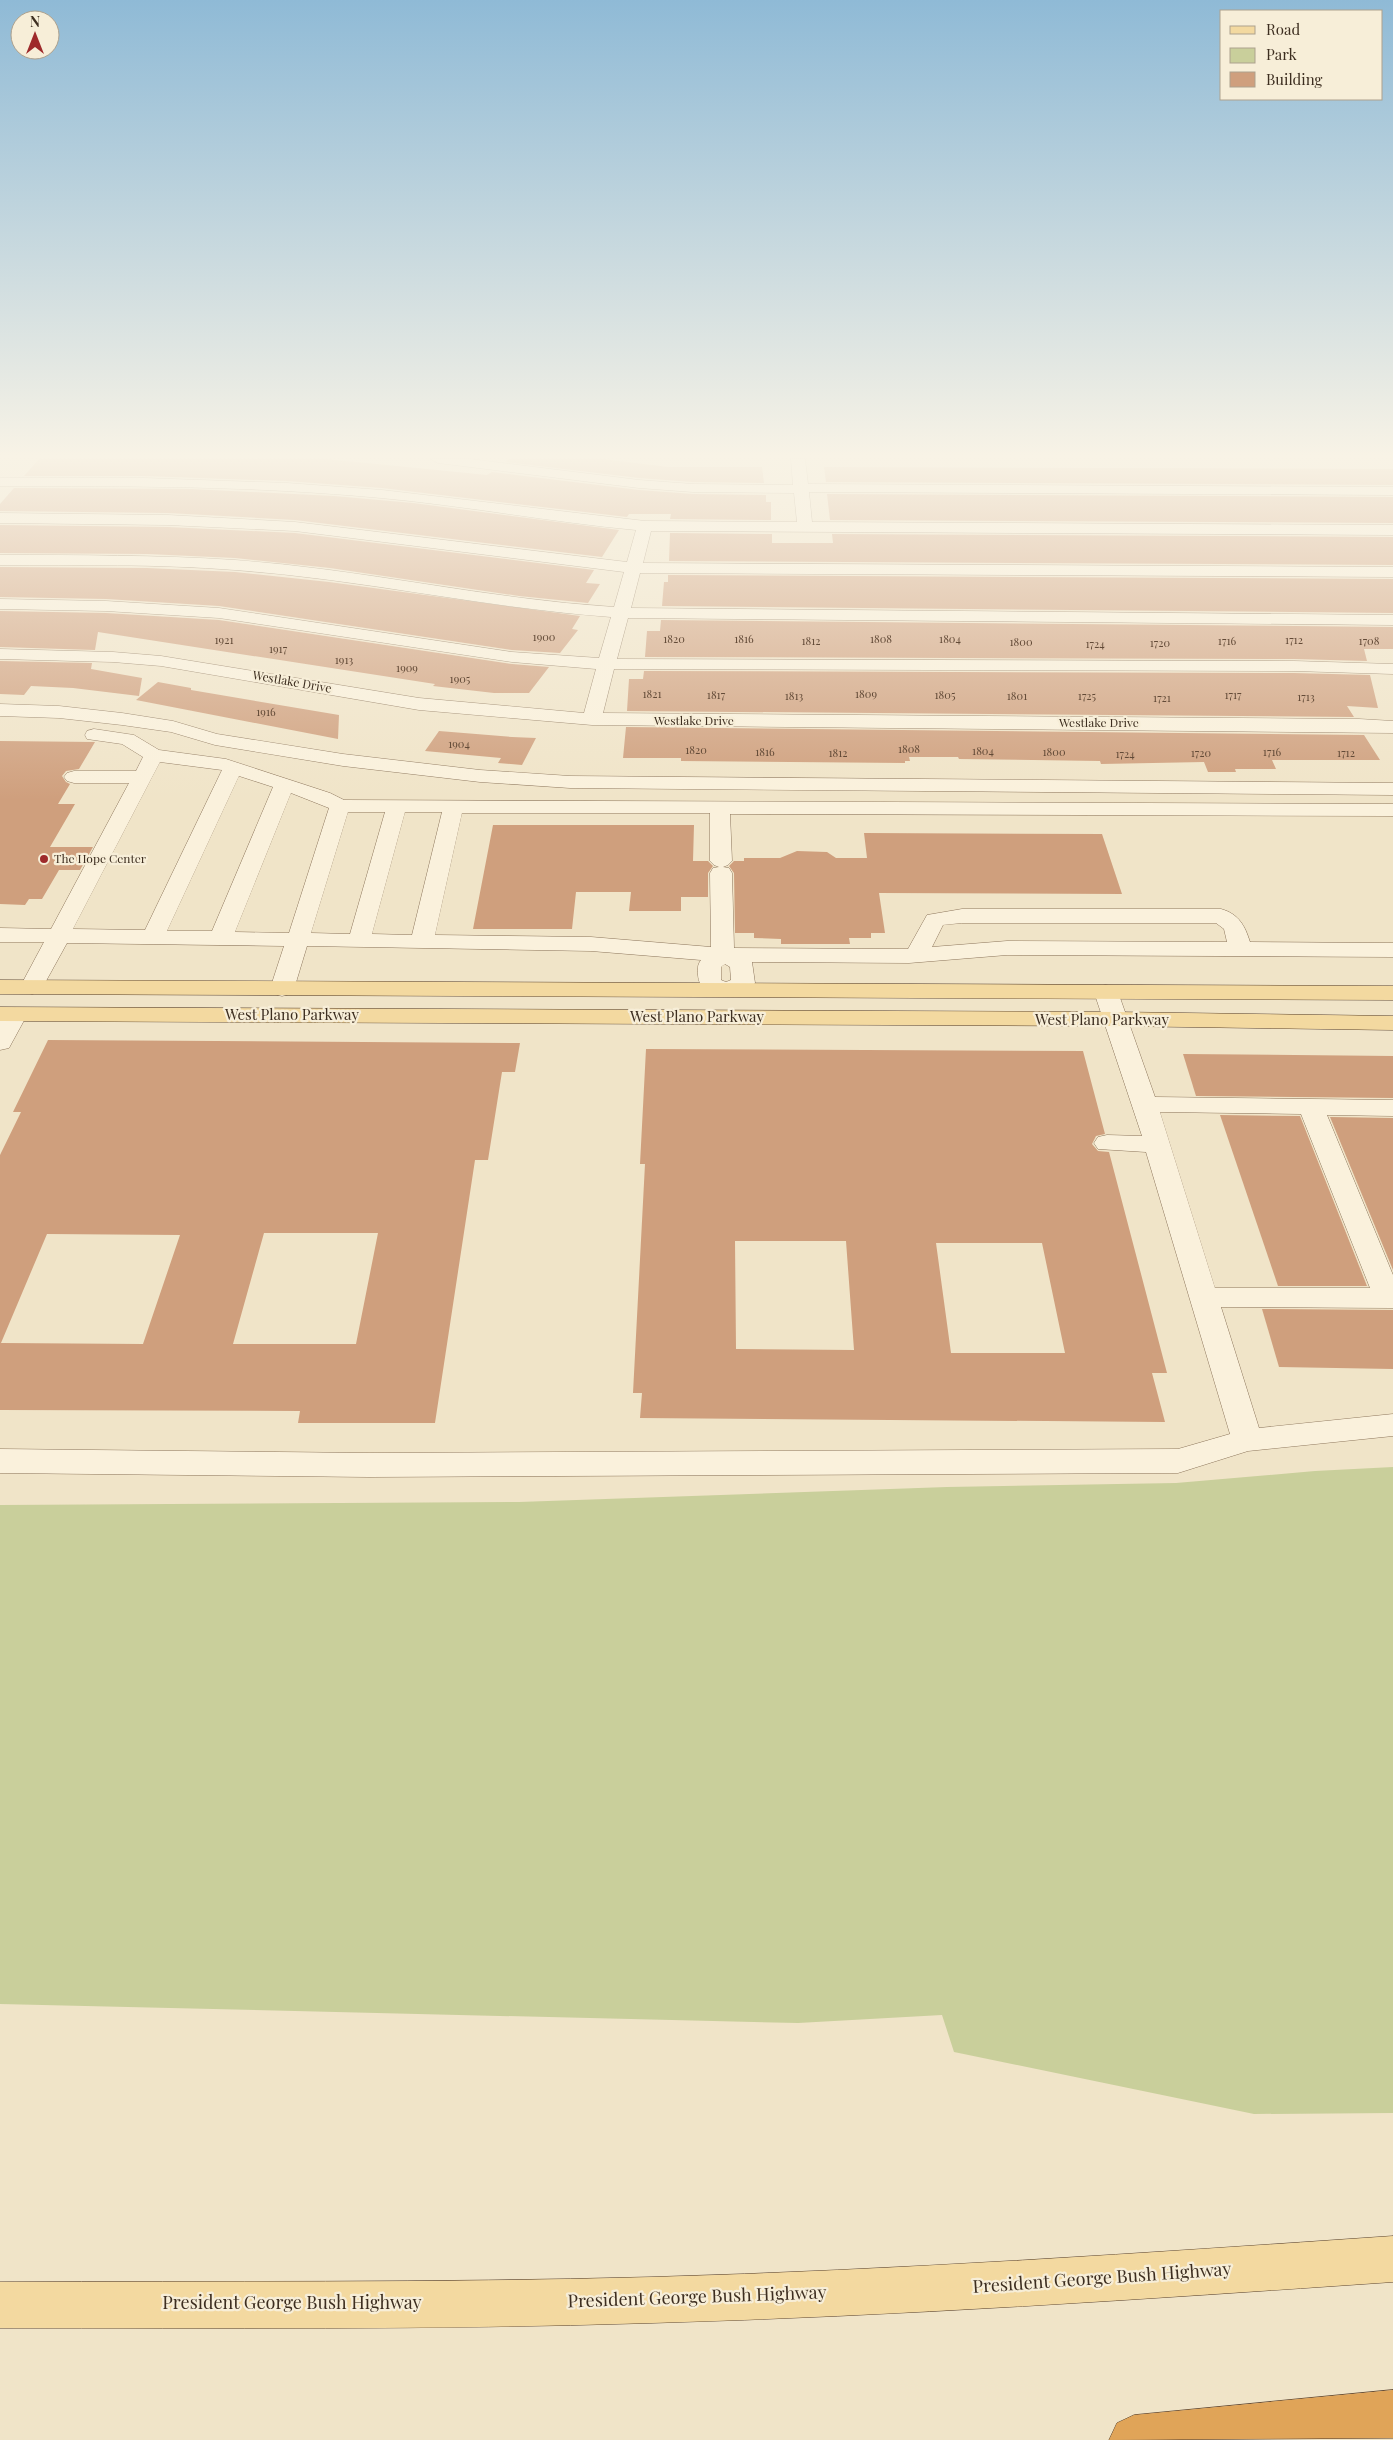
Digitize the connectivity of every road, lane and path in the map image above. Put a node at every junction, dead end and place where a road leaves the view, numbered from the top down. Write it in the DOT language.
graph roads {
  1 [pos="303,573"];
  2 [pos="633,573"];
  3 [pos="0,604"];
  4 [pos="622,613"];
  5 [pos="1393,620"];
  6 [pos="0,654"];
  7 [pos="606,664"];
  8 [pos="1393,669"];
  9 [pos="0,710"];
  10 [pos="592,719"];
  11 [pos="0,727"];
  12 [pos="1393,727"];
  13 [pos="147,751"];
  14 [pos="97,754"];
  15 [pos="233,768"];
  16 [pos="74,777"];
  17 [pos="142,777"];
  18 [pos="284,785"];
  19 [pos="1393,789"];
  20 [pos="340,806"];
  21 [pos="397,806"];
  22 [pos="453,807"];
  23 [pos="720,808"];
  24 [pos="1393,810"];
  25 [pos="0,934"];
  26 [pos="59,935"];
  27 [pos="153,937"];
  28 [pos="221,938"];
  29 [pos="298,939"];
  30 [pos="359,940"];
  31 [pos="422,941"];
  32 [pos="1240,949"];
  33 [pos="1393,950"];
  34 [pos="722,955"];
  35 [pos="916,955"];
  36 [pos="0,987"];
  37 [pos="40,988"];
  38 [pos="282,989"];
  39 [pos="727,990"];
  40 [pos="1106,992"];
  41 [pos="1393,993"];
  42 [pos="5,1011"];
  43 [pos="736,1018"];
  44 [pos="1116,1020"];
  45 [pos="1393,1024"];
  46 [pos="0,1044"];
  47 [pos="1145,1104"];
  48 [pos="1311,1107"];
  49 [pos="1393,1108"];
  50 [pos="1107,1143"];
  51 [pos="1156,1144"];
  52 [pos="1204,1297"];
  53 [pos="1391,1298"];
  54 [pos="1393,1425"];
  55 [pos="1247,1440"];
  56 [pos="0,1461"];
  57 [pos="1393,2259"];
  58 [pos="0,2305"];
  59 [pos="1393,2414"];
  60 [pos="1134,2440"];
  1 -- 4 [label="street"];
  2 -- 4 [label="street"];
  3 -- 7 [label="street"];
  4 -- 5 [label="street"];
  4 -- 7 [label="street"];
  6 -- 10 [label="street, Westlake Drive"];
  7 -- 8 [label="street"];
  7 -- 10 [label="street"];
  9 -- 19 [label="street"];
  10 -- 12 [label="street, Westlake Drive"];
  11 -- 13 [label="street"];
  13 -- 14 [label="street"];
  13 -- 15 [label="street"];
  13 -- 17 [label="street"];
  15 -- 18 [label="street"];
  15 -- 27 [label="street"];
  16 -- 17 [label="street"];
  17 -- 26 [label="street"];
  18 -- 20 [label="street"];
  18 -- 28 [label="street"];
  20 -- 21 [label="street"];
  20 -- 29 [label="street"];
  21 -- 22 [label="street"];
  21 -- 30 [label="street"];
  22 -- 23 [label="street"];
  22 -- 31 [label="street"];
  23 -- 24 [label="street"];
  23 -- 34 [label="street"];
  25 -- 26 [label="street"];
  26 -- 27 [label="street"];
  26 -- 37 [label="street"];
  27 -- 28 [label="street"];
  28 -- 29 [label="street"];
  29 -- 30 [label="street"];
  29 -- 38 [label="street"];
  30 -- 31 [label="street"];
  31 -- 34 [label="street"];
  32 -- 33 [label="street"];
  32 -- 35 [label="street"];
  32 -- 35 [label="street"];
  34 -- 35 [label="street"];
  34 -- 39 [label="street"];
  36 -- 37 [label="main road, West Plano Parkway"];
  37 -- 38 [label="main road, West Plano Parkway"];
  37 -- 42 [label="main road"];
  38 -- 39 [label="main road, West Plano Parkway"];
  39 -- 40 [label="main road, West Plano Parkway"];
  39 -- 43 [label="main road"];
  40 -- 41 [label="main road, West Plano Parkway"];
  40 -- 44 [label="street"];
  42 -- 43 [label="main road, West Plano Parkway"];
  42 -- 46 [label="street"];
  43 -- 44 [label="main road, West Plano Parkway"];
  44 -- 45 [label="main road, West Plano Parkway"];
  44 -- 47 [label="street"];
  47 -- 48 [label="street"];
  47 -- 51 [label="street"];
  48 -- 49 [label="street"];
  48 -- 53 [label="street"];
  50 -- 51 [label="street"];
  51 -- 52 [label="street"];
  52 -- 53 [label="street"];
  52 -- 55 [label="street"];
  54 -- 55 [label="street"];
  55 -- 56 [label="street"];
  57 -- 58 [label="main road, President George Bush Highway"];
  59 -- 60 [label="highway"];
}
